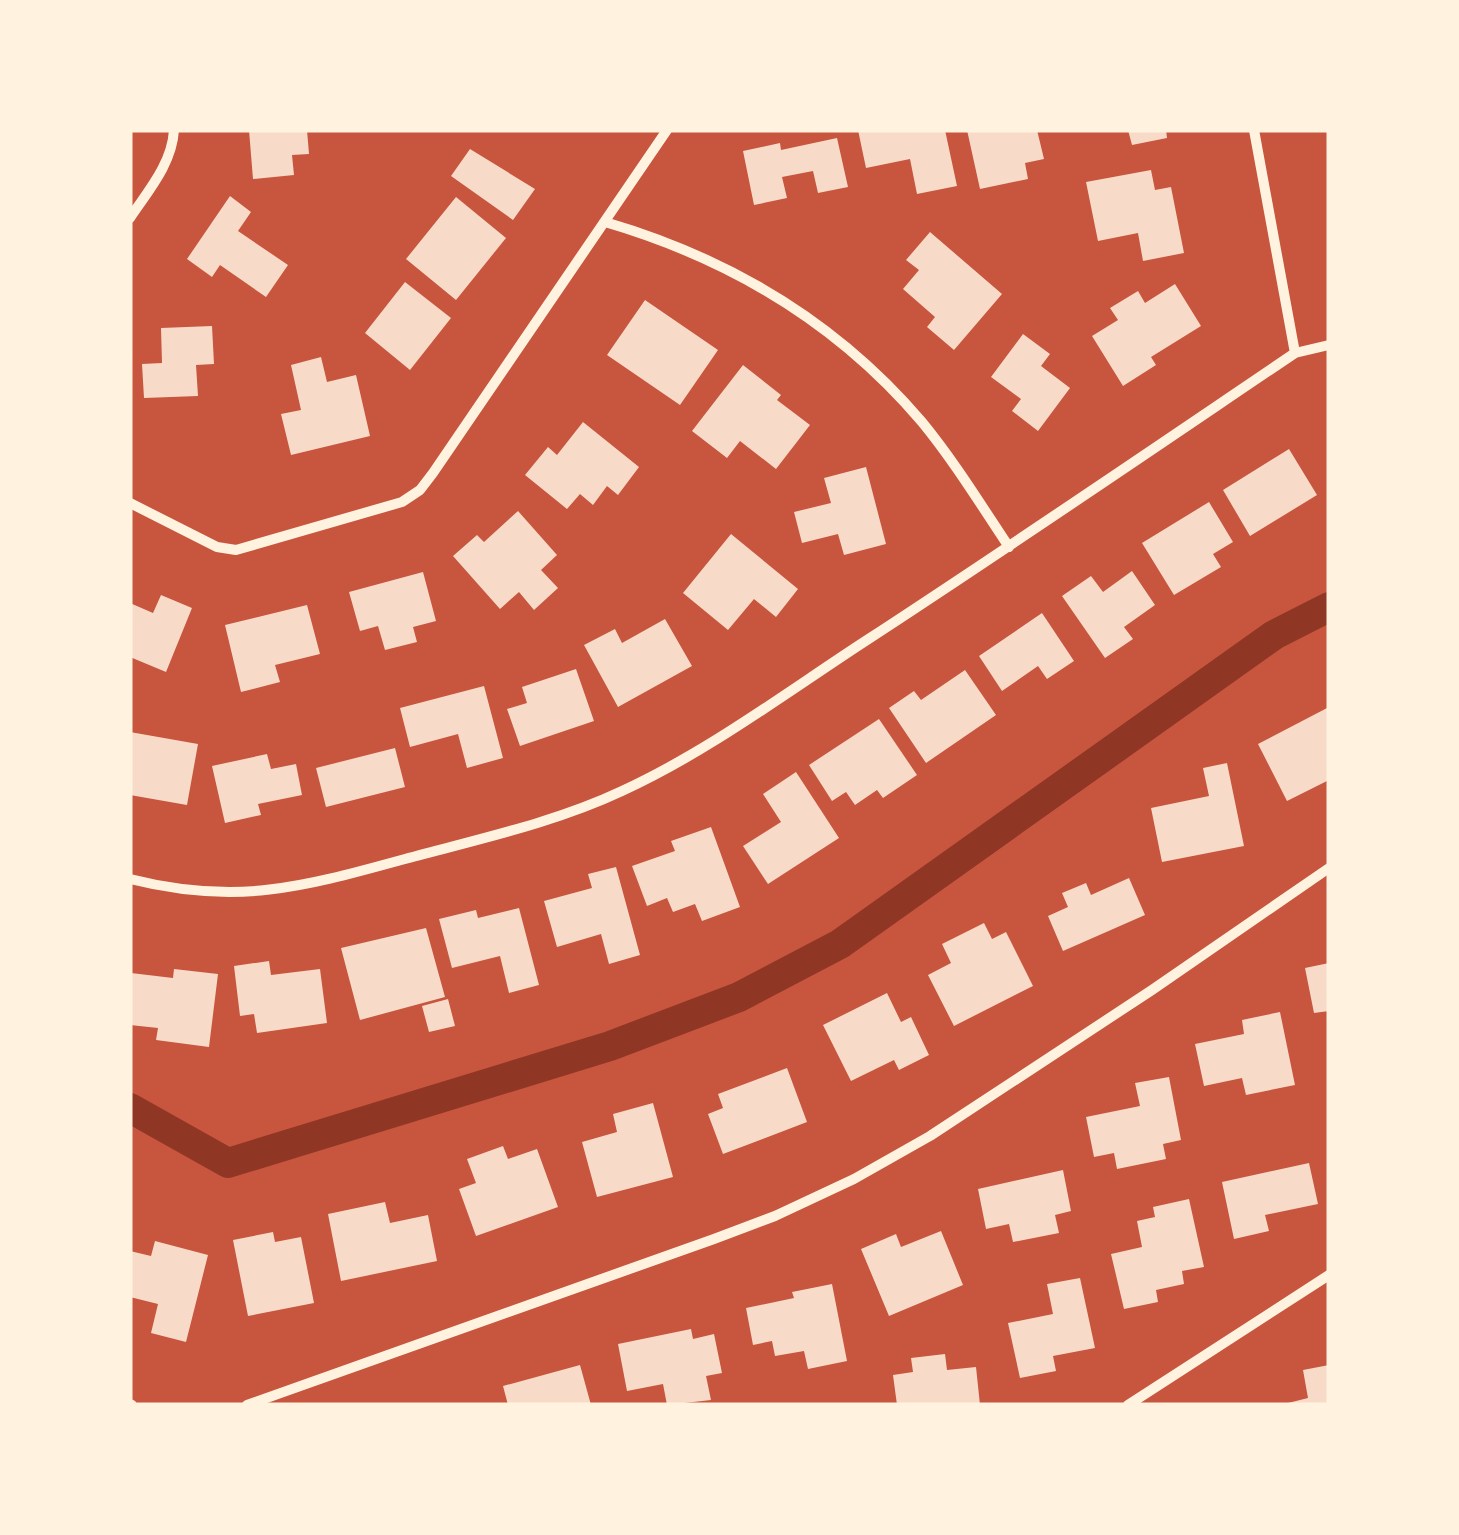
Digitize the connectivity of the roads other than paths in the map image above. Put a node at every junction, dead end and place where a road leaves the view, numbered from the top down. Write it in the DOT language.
graph roads {
  1 [pos="174,130"];
  2 [pos="667,130"];
  3 [pos="1254,130"];
  4 [pos="130,218"];
  5 [pos="604,222"];
  6 [pos="1329,345"];
  7 [pos="1296,353"];
  8 [pos="130,503"];
  9 [pos="1008,547"];
  10 [pos="1329,868"];
  11 [pos="130,879"];
  12 [pos="1329,1275"];
  13 [pos="247,1405"];
  14 [pos="1128,1405"];
  1 -- 4 [label="street"];
  2 -- 5 [label="street"];
  3 -- 7 [label="street"];
  5 -- 8 [label="street"];
  5 -- 9 [label="street"];
  6 -- 7 [label="street"];
  7 -- 9 [label="street"];
  9 -- 11 [label="street"];
  10 -- 13 [label="street"];
  12 -- 14 [label="street"];
}
